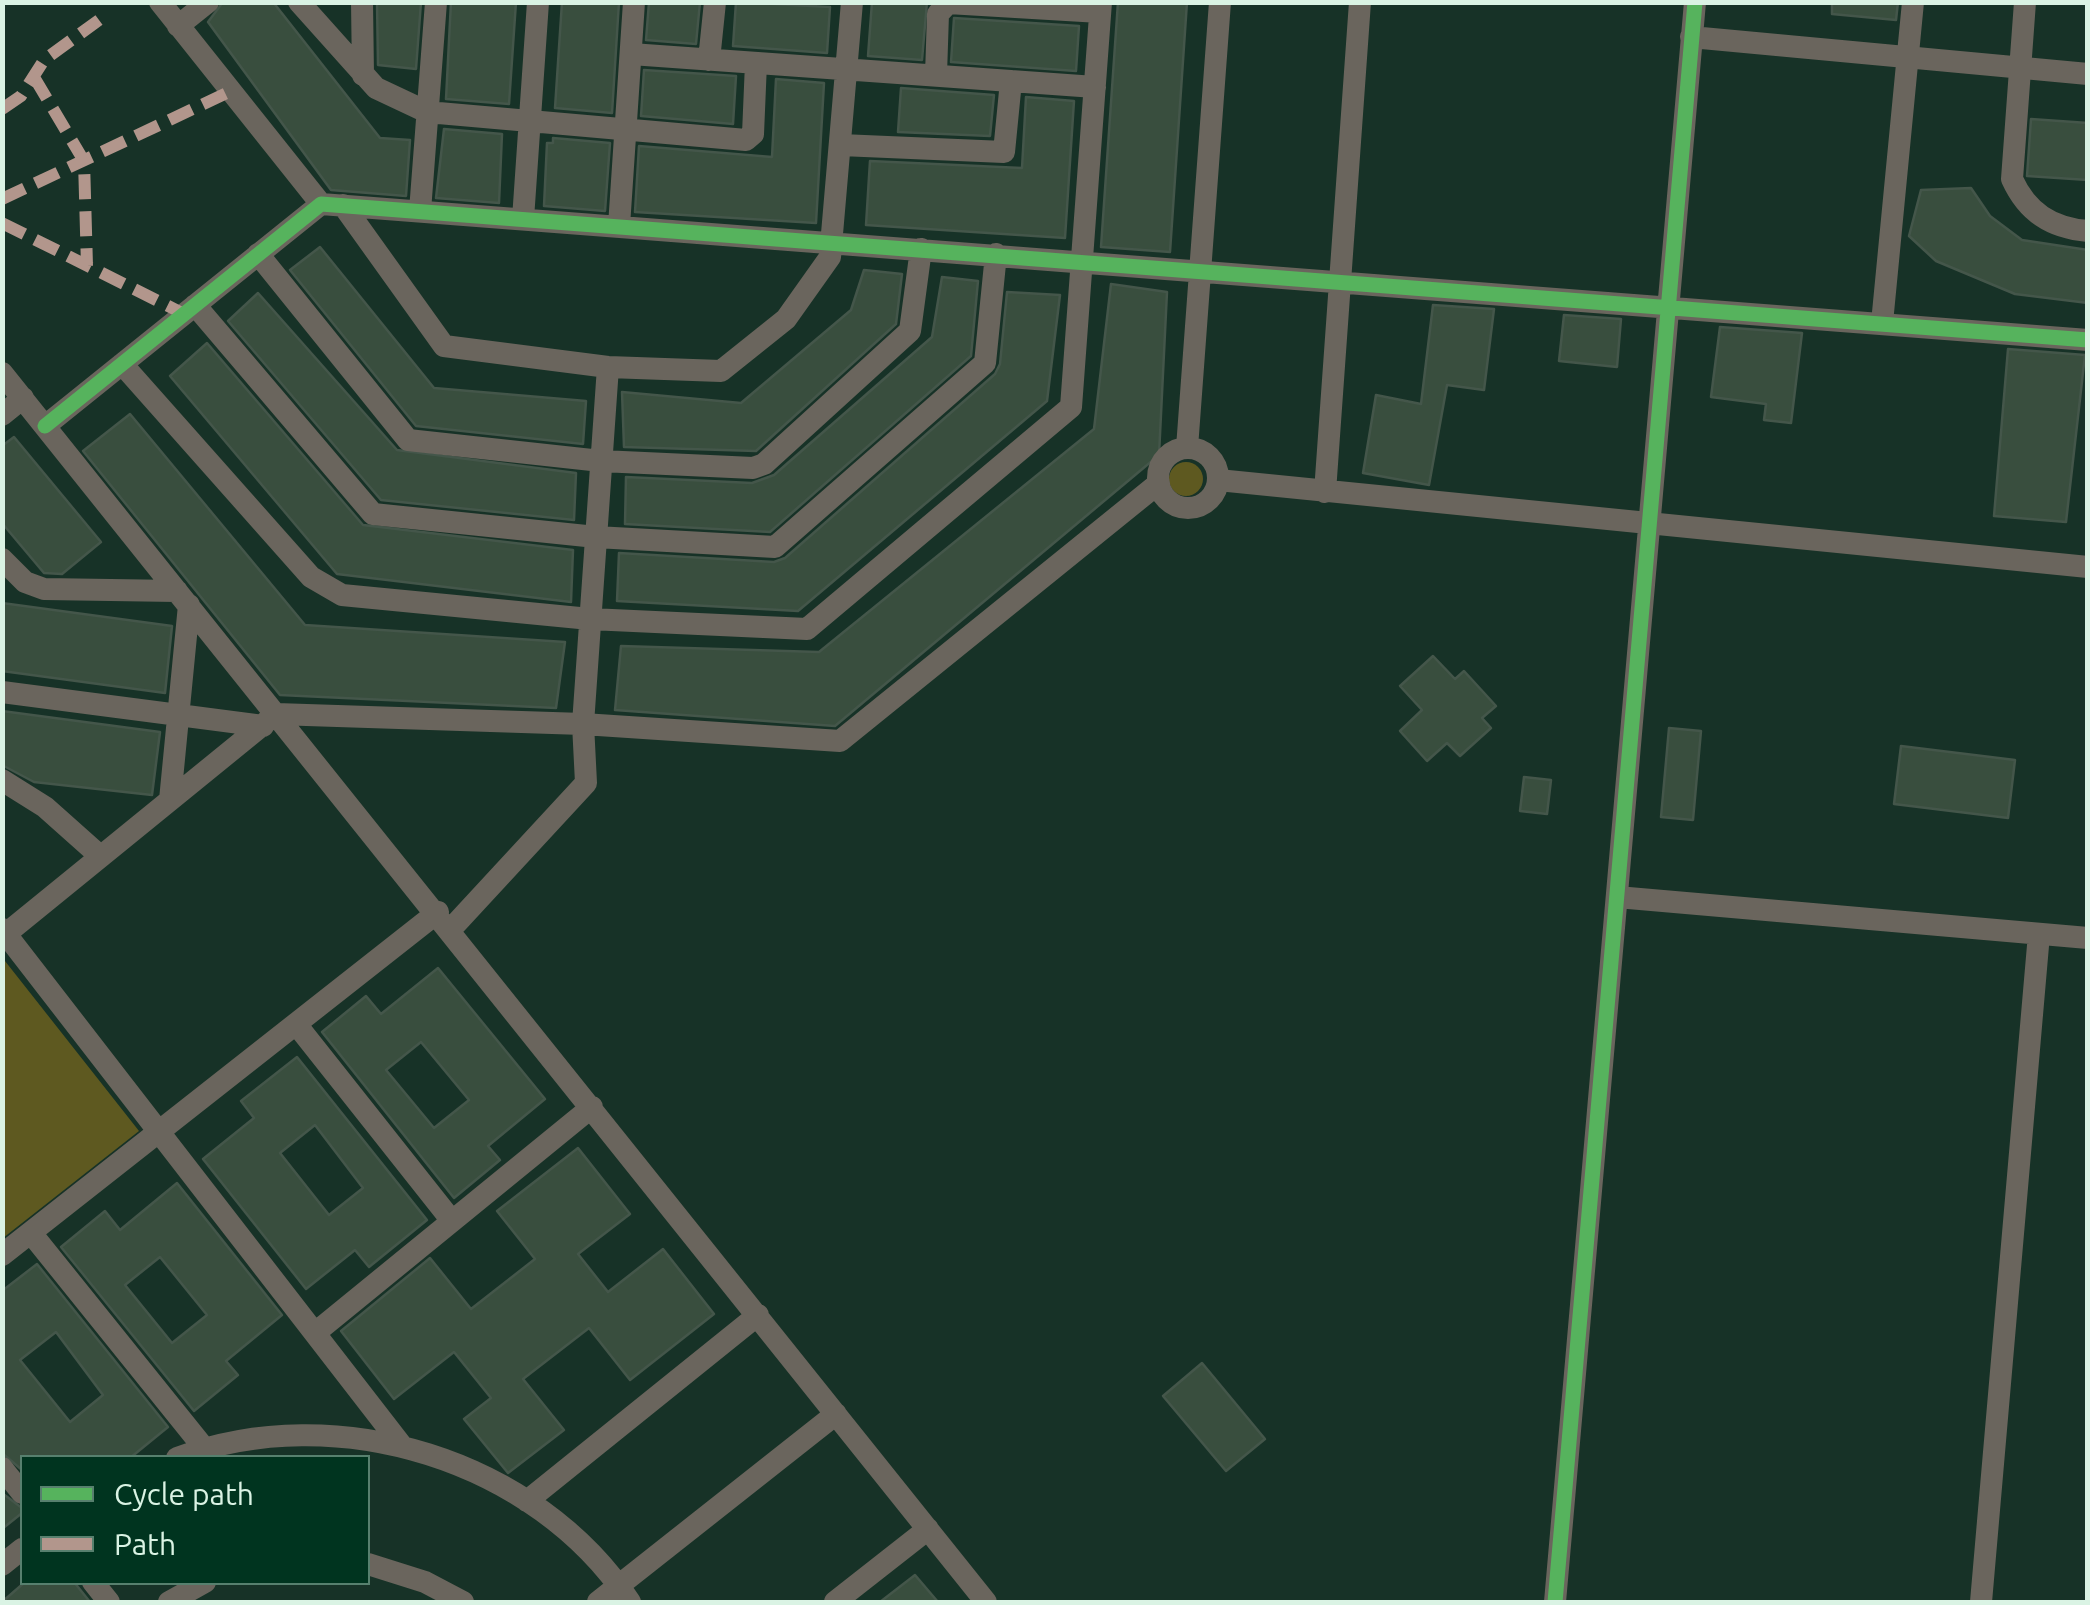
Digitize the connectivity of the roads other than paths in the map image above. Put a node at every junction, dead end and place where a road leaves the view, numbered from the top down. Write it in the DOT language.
graph roads {
  1 [pos="160,2"];
  2 [pos="208,2"];
  3 [pos="298,2"];
  4 [pos="362,2"];
  5 [pos="436,2"];
  6 [pos="538,2"];
  7 [pos="634,2"];
  8 [pos="714,2"];
  9 [pos="852,2"];
  10 [pos="1220,2"];
  11 [pos="1360,2"];
  12 [pos="1694,2"];
  13 [pos="1913,2"];
  14 [pos="2025,2"];
  15 [pos="1100,7"];
  16 [pos="178,26"];
  17 [pos="1692,37"];
  18 [pos="631,54"];
  19 [pos="1908,58"];
  20 [pos="709,60"];
  21 [pos="756,63"];
  22 [pos="2018,68"];
  23 [pos="847,69"];
  24 [pos="2088,74"];
  25 [pos="363,75"];
  26 [pos="936,76"];
  27 [pos="1011,81"];
  28 [pos="1094,87"];
  29 [pos="427,112"];
  30 [pos="530,122"];
  31 [pos="626,131"];
  32 [pos="842,144"];
  33 [pos="332,204"];
  34 [pos="420,211"];
  35 [pos="523,219"];
  36 [pos="619,226"];
  37 [pos="2088,231"];
  38 [pos="834,242"];
  39 [pos="921,249"];
  40 [pos="258,254"];
  41 [pos="996,254"];
  42 [pos="1082,260"];
  43 [pos="1200,270"];
  44 [pos="1340,281"];
  45 [pos="195,305"];
  46 [pos="1668,306"];
  47 [pos="1882,324"];
  48 [pos="2088,340"];
  49 [pos="122,364"];
  50 [pos="608,367"];
  51 [pos="2,373"];
  52 [pos="23,398"];
  53 [pos="2,414"];
  54 [pos="45,426"];
  55 [pos="1187,448"];
  56 [pos="601,461"];
  57 [pos="1218,480"];
  58 [pos="1159,482"];
  59 [pos="1325,492"];
  60 [pos="1649,526"];
  61 [pos="596,537"];
  62 [pos="2,559"];
  63 [pos="2088,567"];
  64 [pos="183,598"];
  65 [pos="590,619"];
  66 [pos="2,692"];
  67 [pos="178,715"];
  68 [pos="270,720"];
  69 [pos="582,724"];
  70 [pos="2,780"];
  71 [pos="170,800"];
  72 [pos="100,856"];
  73 [pos="1616,896"];
  74 [pos="445,921"];
  75 [pos="4,933"];
  76 [pos="2039,934"];
  77 [pos="2088,938"];
  78 [pos="296,1024"];
  79 [pos="592,1107"];
  80 [pos="159,1132"];
  81 [pos="452,1221"];
  82 [pos="31,1233"];
  83 [pos="2,1255"];
  84 [pos="758,1315"];
  85 [pos="315,1333"];
  86 [pos="836,1414"];
  87 [pos="402,1446"];
  88 [pos="204,1448"];
  89 [pos="185,1455"];
  90 [pos="2,1468"];
  91 [pos="20,1490"];
  92 [pos="527,1501"];
  93 [pos="928,1528"];
  94 [pos="370,1565"];
  95 [pos="200,1585"];
  96 [pos="625,1594"];
  97 [pos="169,1602"];
  98 [pos="463,1602"];
  99 [pos="598,1602"];
  100 [pos="835,1602"];
  101 [pos="986,1602"];
  102 [pos="1555,1602"];
  103 [pos="1981,1602"];
  1 -- 16 [label="street"];
  2 -- 16 [label="street"];
  3 -- 25 [label="street"];
  4 -- 25 [label="street"];
  5 -- 29 [label="street"];
  6 -- 30 [label="street"];
  7 -- 18 [label="street"];
  8 -- 20 [label="street"];
  9 -- 23 [label="street"];
  10 -- 43 [label="street"];
  11 -- 44 [label="street"];
  12 -- 17 [label="street"];
  13 -- 19 [label="street"];
  14 -- 22 [label="street"];
  15 -- 26 [label="street"];
  15 -- 28 [label="street"];
  16 -- 33 [label="street"];
  17 -- 19 [label="street"];
  17 -- 46 [label="street"];
  18 -- 20 [label="street"];
  18 -- 31 [label="street"];
  19 -- 22 [label="street"];
  19 -- 47 [label="street"];
  20 -- 21 [label="street"];
  21 -- 23 [label="street"];
  21 -- 31 [label="street"];
  22 -- 24 [label="street"];
  22 -- 37 [label="street"];
  23 -- 26 [label="street"];
  23 -- 32 [label="street"];
  25 -- 29 [label="street"];
  26 -- 27 [label="street"];
  27 -- 28 [label="street"];
  27 -- 32 [label="street"];
  28 -- 42 [label="street"];
  29 -- 30 [label="street"];
  29 -- 34 [label="street"];
  30 -- 31 [label="street"];
  30 -- 35 [label="street"];
  31 -- 36 [label="street"];
  32 -- 38 [label="street"];
  33 -- 34 [label="street"];
  33 -- 40 [label="street"];
  33 -- 50 [label="street"];
  34 -- 35 [label="street"];
  35 -- 36 [label="street"];
  36 -- 38 [label="street"];
  38 -- 39 [label="street"];
  38 -- 50 [label="street"];
  39 -- 41 [label="street"];
  39 -- 56 [label="street"];
  40 -- 45 [label="street"];
  40 -- 56 [label="street"];
  41 -- 42 [label="street"];
  41 -- 61 [label="street"];
  42 -- 43 [label="street"];
  42 -- 65 [label="street"];
  43 -- 44 [label="street"];
  43 -- 55 [label="street"];
  44 -- 46 [label="street"];
  44 -- 59 [label="street"];
  45 -- 49 [label="street"];
  45 -- 61 [label="street"];
  46 -- 47 [label="street"];
  46 -- 60 [label="street"];
  47 -- 48 [label="street"];
  49 -- 54 [label="street"];
  49 -- 65 [label="street"];
  50 -- 56 [label="street"];
  51 -- 52 [label="street"];
  52 -- 53 [label="street"];
  52 -- 54 [label="street"];
  54 -- 64 [label="street"];
  55 -- 57 [label="street"];
  55 -- 58 [label="street"];
  56 -- 61 [label="street"];
  57 -- 58 [label="street"];
  57 -- 59 [label="street"];
  58 -- 69 [label="street"];
  59 -- 60 [label="street"];
  60 -- 63 [label="street"];
  60 -- 73 [label="street"];
  61 -- 65 [label="street"];
  62 -- 64 [label="street"];
  64 -- 67 [label="street"];
  64 -- 68 [label="street"];
  65 -- 69 [label="street"];
  66 -- 67 [label="street"];
  67 -- 68 [label="street"];
  67 -- 71 [label="street"];
  68 -- 69 [label="street"];
  68 -- 71 [label="street"];
  68 -- 74 [label="street"];
  69 -- 74 [label="street"];
  70 -- 72 [label="street"];
  71 -- 72 [label="street"];
  72 -- 75 [label="street"];
  73 -- 76 [label="street"];
  73 -- 102 [label="street"];
  74 -- 78 [label="street"];
  74 -- 79 [label="street"];
  75 -- 80 [label="street"];
  76 -- 77 [label="street"];
  76 -- 103 [label="street"];
  78 -- 80 [label="street"];
  78 -- 81 [label="street"];
  79 -- 81 [label="street"];
  79 -- 84 [label="street"];
  80 -- 82 [label="street"];
  80 -- 85 [label="street"];
  81 -- 85 [label="street"];
  82 -- 83 [label="street"];
  82 -- 88 [label="street"];
  84 -- 86 [label="street"];
  84 -- 92 [label="street"];
  85 -- 87 [label="street"];
  86 -- 93 [label="street"];
  86 -- 96 [label="street"];
  87 -- 88 [label="street"];
  87 -- 92 [label="street"];
  88 -- 89 [label="street"];
  90 -- 91 [label="street"];
  92 -- 96 [label="street"];
  93 -- 100 [label="street"];
  93 -- 101 [label="street"];
  94 -- 98 [label="street"];
  95 -- 97 [label="street"];
  96 -- 99 [label="street"];
}
